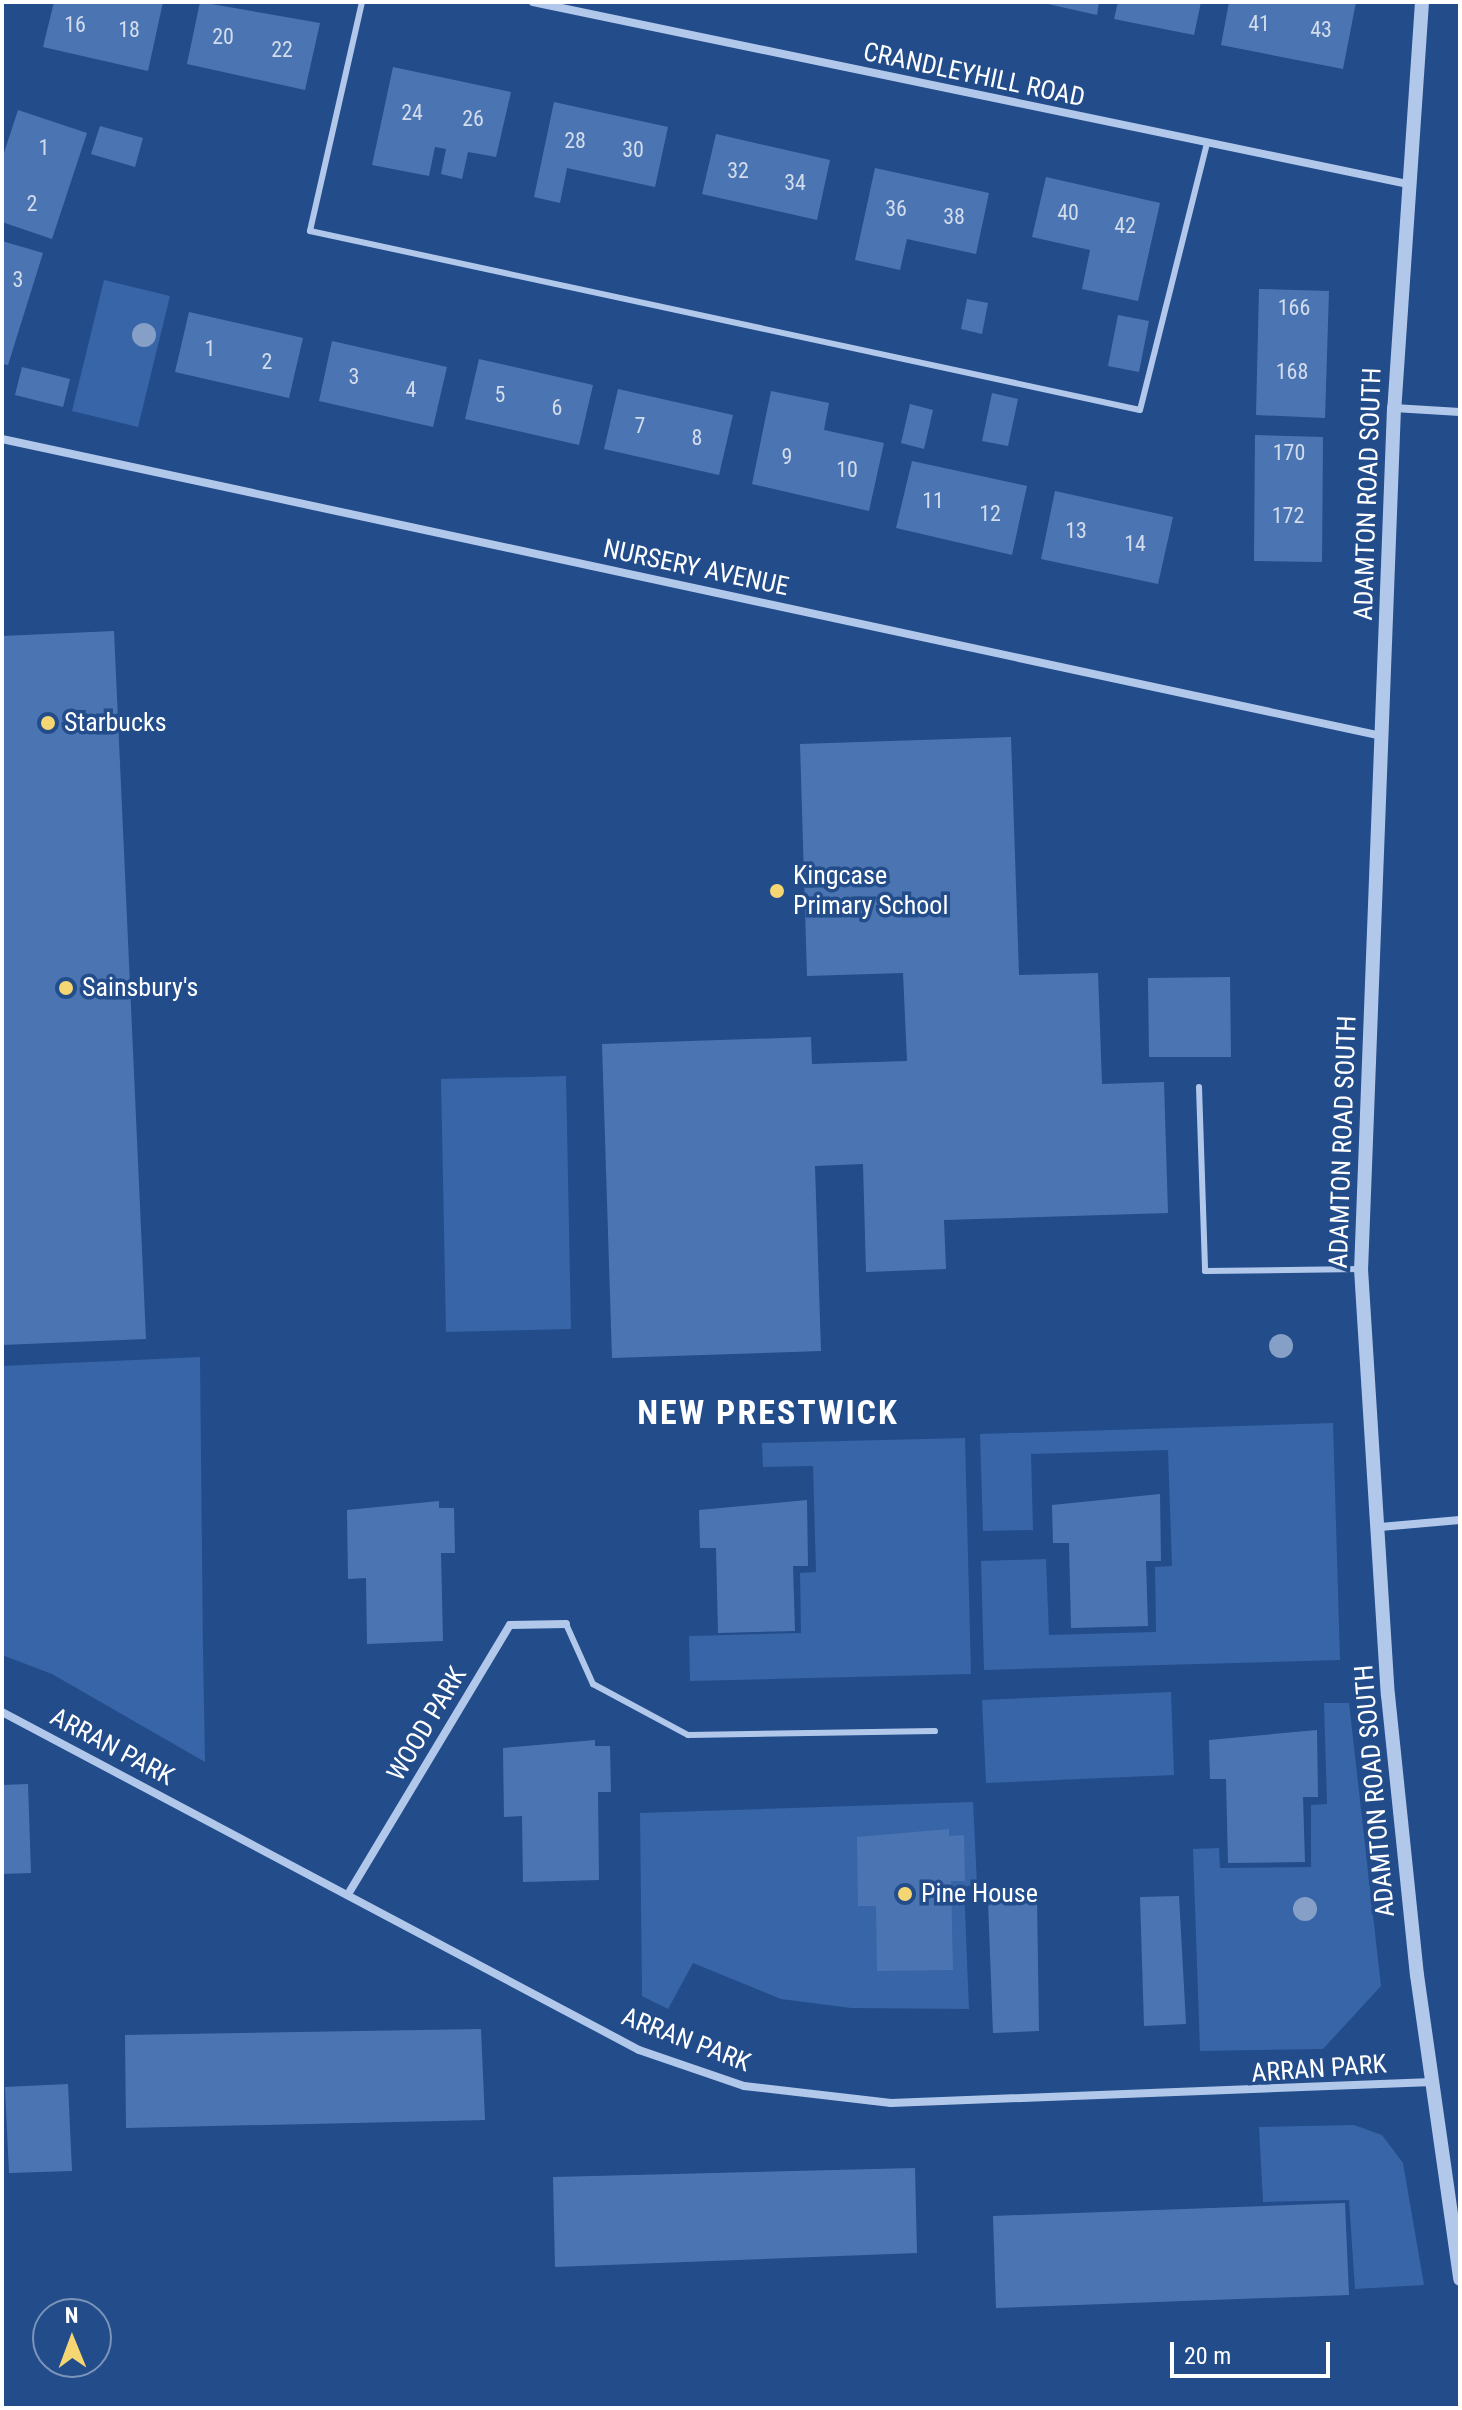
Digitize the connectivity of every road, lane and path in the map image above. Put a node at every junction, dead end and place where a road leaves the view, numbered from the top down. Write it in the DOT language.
graph roads {
  1 [pos="362,2"];
  2 [pos="533,2"];
  3 [pos="1422,2"];
  4 [pos="1207,144"];
  5 [pos="1408,184"];
  6 [pos="1394,408"];
  7 [pos="1460,412"];
  8 [pos="2,439"];
  9 [pos="1382,736"];
  10 [pos="1199,1087"];
  11 [pos="1361,1269"];
  12 [pos="1460,1520"];
  13 [pos="1380,1527"];
  14 [pos="566,1624"];
  15 [pos="2,1712"];
  16 [pos="935,1731"];
  17 [pos="350,1891"];
  18 [pos="1434,2081"];
  19 [pos="1460,2279"];
  1 -- 4 [label="lane"];
  2 -- 4 [label="street, CRANDLEYHILL ROAD"];
  3 -- 5 [label="street, ADAMTON ROAD SOUTH"];
  4 -- 5 [label="street, CRANDLEYHILL ROAD"];
  5 -- 6 [label="street, ADAMTON ROAD SOUTH"];
  6 -- 7 [label="street"];
  6 -- 9 [label="street, ADAMTON ROAD SOUTH"];
  8 -- 9 [label="street, NURSERY AVENUE"];
  9 -- 11 [label="street, ADAMTON ROAD SOUTH"];
  10 -- 11 [label="lane"];
  11 -- 13 [label="street, ADAMTON ROAD SOUTH"];
  12 -- 13 [label="street"];
  13 -- 18 [label="street, ADAMTON ROAD SOUTH"];
  14 -- 16 [label="lane"];
  14 -- 17 [label="street, WOOD PARK"];
  15 -- 17 [label="street, ARRAN PARK"];
  17 -- 18 [label="street, ARRAN PARK"];
  18 -- 19 [label="street, ADAMTON ROAD SOUTH"];
}
